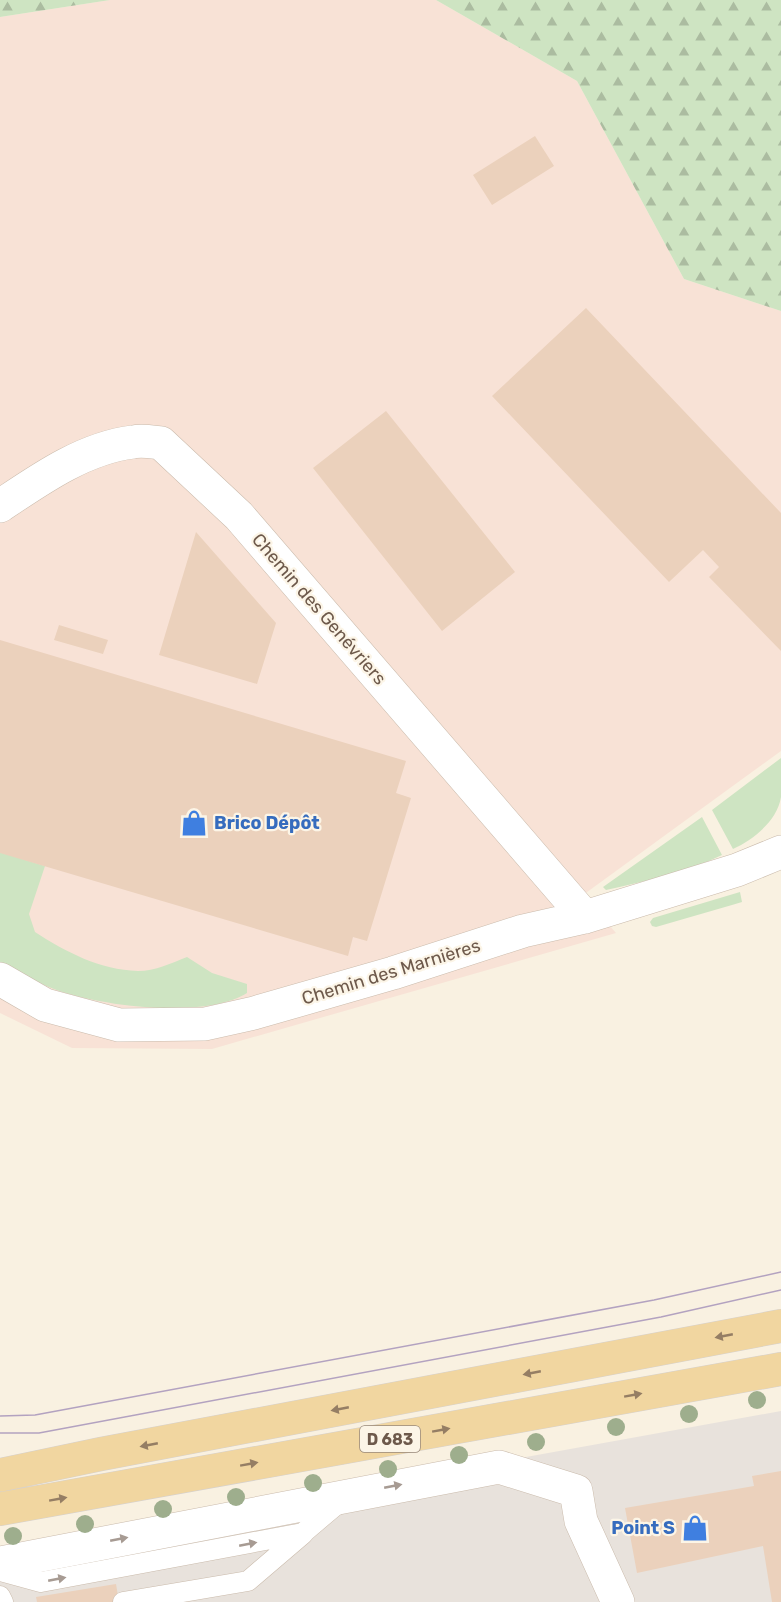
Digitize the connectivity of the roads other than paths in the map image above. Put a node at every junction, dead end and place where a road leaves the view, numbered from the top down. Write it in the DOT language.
graph roads {
  1 [pos="0,506"];
  2 [pos="781,852"];
  3 [pos="585,917"];
  4 [pos="0,979"];
  5 [pos="781,1326"];
  6 [pos="781,1369"];
  7 [pos="0,1474"];
  8 [pos="348,1495"];
  9 [pos="0,1509"];
  10 [pos="303,1533"];
  11 [pos="0,1563"];
  12 [pos="0,1570"];
  13 [pos="0,1596"];
  14 [pos="3,1602"];
  15 [pos="123,1602"];
  16 [pos="618,1602"];
  1 -- 3 [label="street, Chemin des Genévriers"];
  2 -- 3 [label="street, Chemin des Marnières"];
  3 -- 4 [label="street, Chemin des Marnières"];
  5 -- 7 [label="main road, D 683, one-way"];
  9 -- 6 [label="main road, D 683, one-way"];
  8 -- 10 [label="lane"];
  11 -- 8 [label="street, one-way"];
  8 -- 16 [label="street, one-way"];
  12 -- 10 [label="lane, one-way"];
  10 -- 15 [label="lane"];
  13 -- 14 [label="lane"];
}
